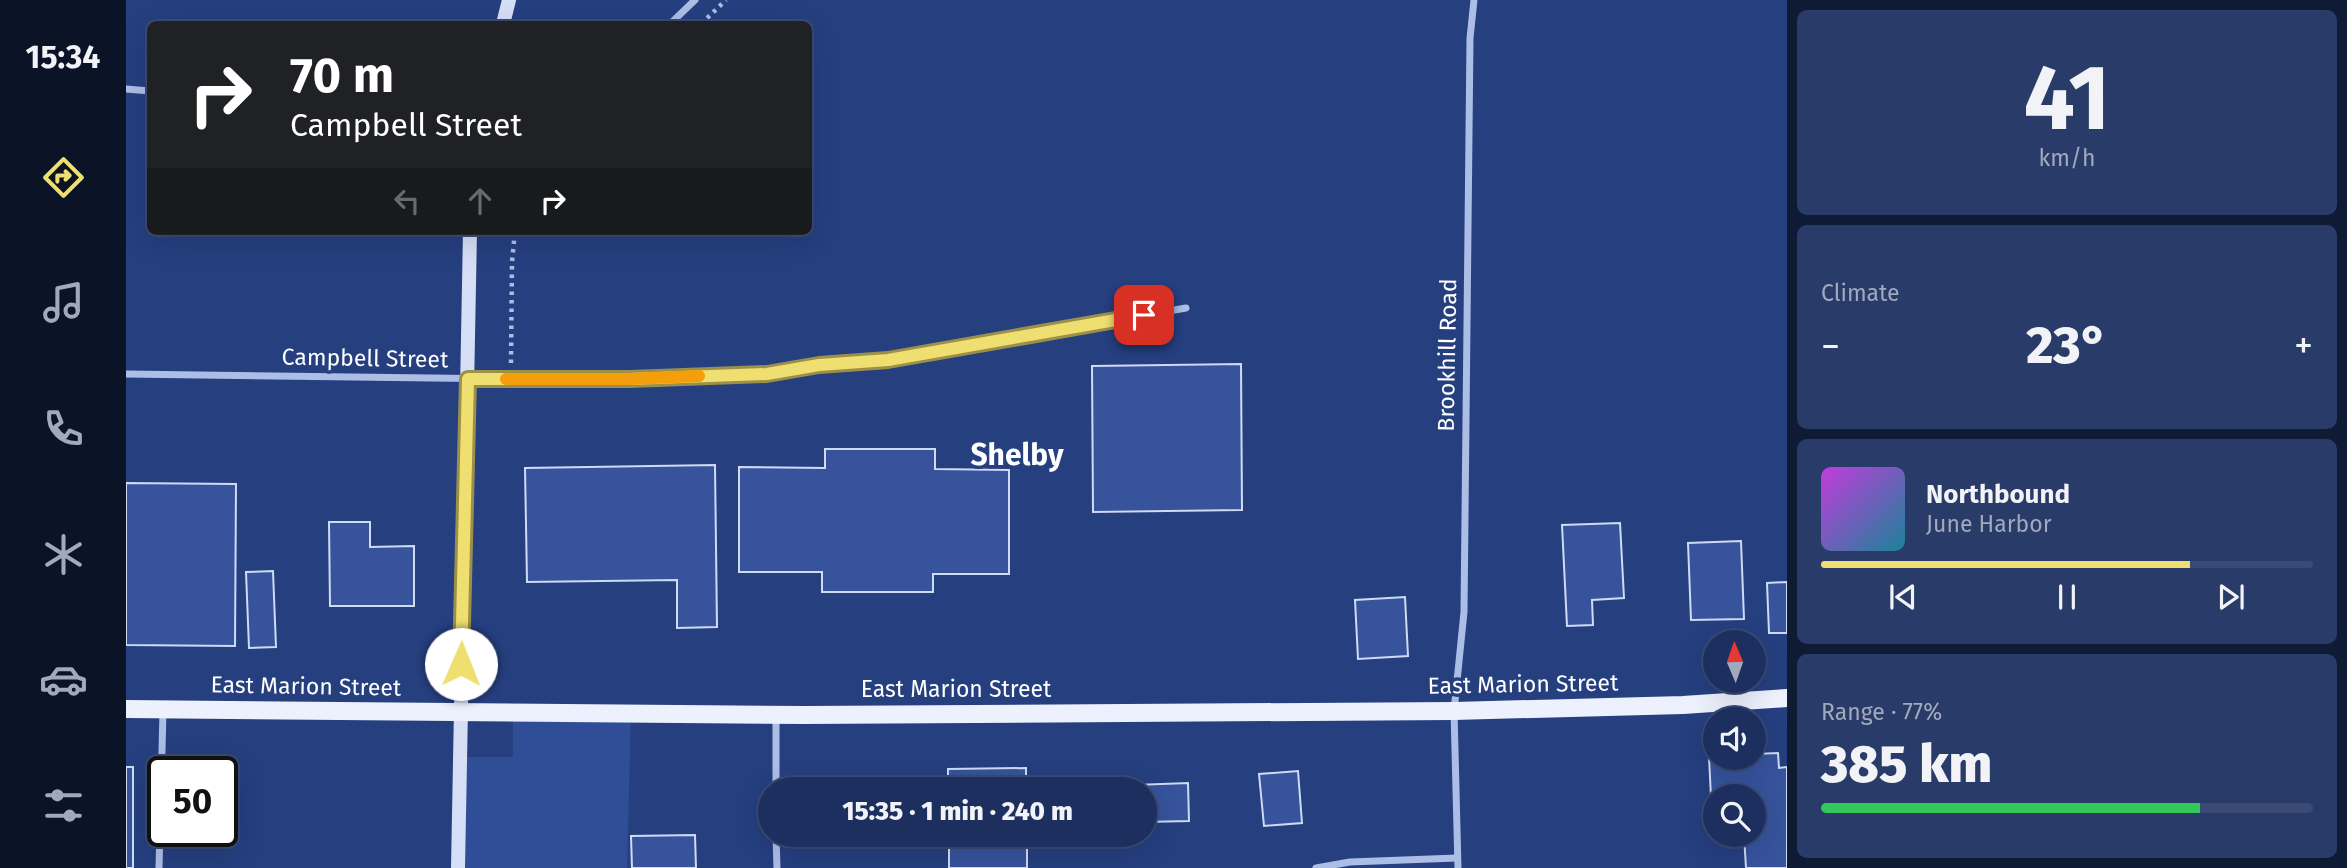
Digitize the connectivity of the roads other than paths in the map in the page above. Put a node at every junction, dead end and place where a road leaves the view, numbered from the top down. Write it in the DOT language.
graph roads {
  1 [pos="509,0"];
  2 [pos="695,0"];
  3 [pos="1474,0"];
  4 [pos="504,21"];
  5 [pos="673,21"];
  6 [pos="126,89"];
  7 [pos="147,91"];
  8 [pos="470,235"];
  9 [pos="1186,308"];
  10 [pos="126,373"];
  11 [pos="468,379"];
  12 [pos="1787,698"];
  13 [pos="126,709"];
  14 [pos="163,709"];
  15 [pos="1454,710"];
  16 [pos="461,713"];
  17 [pos="776,714"];
  18 [pos="776,777"];
  19 [pos="776,847"];
  20 [pos="1457,858"];
  21 [pos="159,868"];
  22 [pos="458,868"];
  23 [pos="776,868"];
  24 [pos="1316,868"];
  25 [pos="1458,868"];
  1 -- 4 [label="main road"];
  2 -- 5 [label="street"];
  3 -- 15 [label="street, Brookhill Road"];
  6 -- 7 [label="street"];
  8 -- 11 [label="main road"];
  9 -- 11 [label="street, Campbell Street"];
  10 -- 11 [label="street, Campbell Street"];
  11 -- 16 [label="main road"];
  12 -- 15 [label="main road, East Marion Street"];
  13 -- 14 [label="main road, East Marion Street"];
  14 -- 16 [label="main road, East Marion Street"];
  14 -- 21 [label="street"];
  15 -- 17 [label="main road, East Marion Street"];
  15 -- 20 [label="street, Brookhill Road"];
  16 -- 17 [label="main road, East Marion Street"];
  16 -- 22 [label="main road"];
  17 -- 18 [label="street"];
  19 -- 23 [label="street"];
  20 -- 24 [label="street"];
  20 -- 25 [label="street, Brookhill Road"];
}
